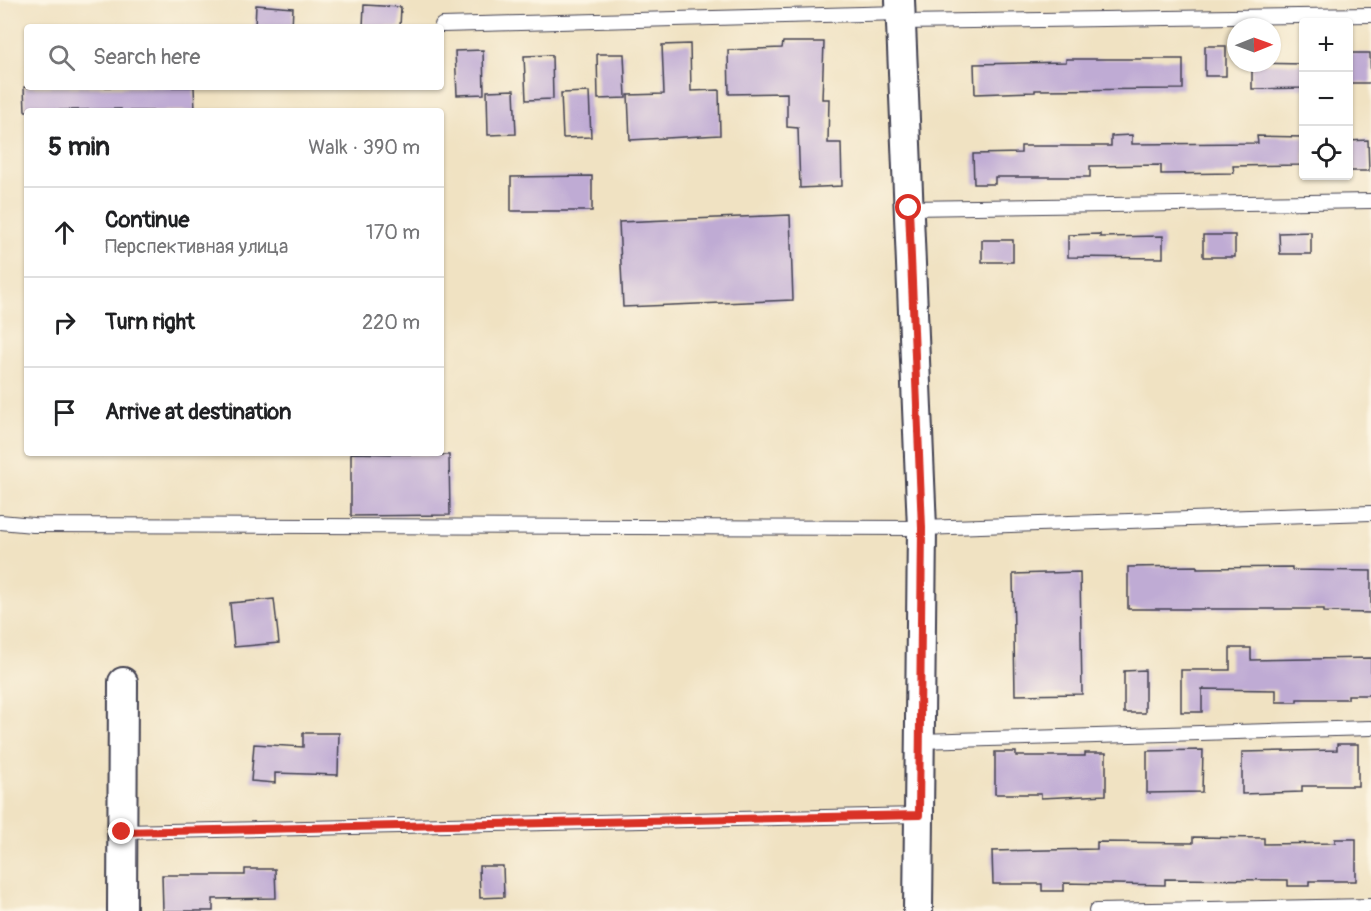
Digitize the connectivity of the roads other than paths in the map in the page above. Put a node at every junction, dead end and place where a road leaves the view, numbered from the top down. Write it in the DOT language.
graph roads {
  1 [pos="901,11"];
  2 [pos="1371,15"];
  3 [pos="444,25"];
  4 [pos="1371,201"];
  5 [pos="909,208"];
  6 [pos="1371,513"];
  7 [pos="0,522"];
  8 [pos="922,528"];
  9 [pos="123,682"];
  10 [pos="1371,728"];
  11 [pos="920,741"];
  12 [pos="919,815"];
  13 [pos="122,832"];
  14 [pos="1371,906"];
  15 [pos="122,911"];
  16 [pos="918,911"];
  17 [pos="1096,911"];
  1 -- 2 [label="lane"];
  1 -- 3 [label="lane"];
  1 -- 5 [label="street"];
  4 -- 5 [label="lane"];
  5 -- 8 [label="street"];
  6 -- 8 [label="lane"];
  7 -- 8 [label="lane"];
  8 -- 11 [label="street"];
  9 -- 13 [label="street"];
  10 -- 11 [label="lane"];
  11 -- 12 [label="street"];
  12 -- 13 [label="lane"];
  12 -- 16 [label="street"];
  13 -- 15 [label="street"];
  14 -- 17 [label="lane"];
}
